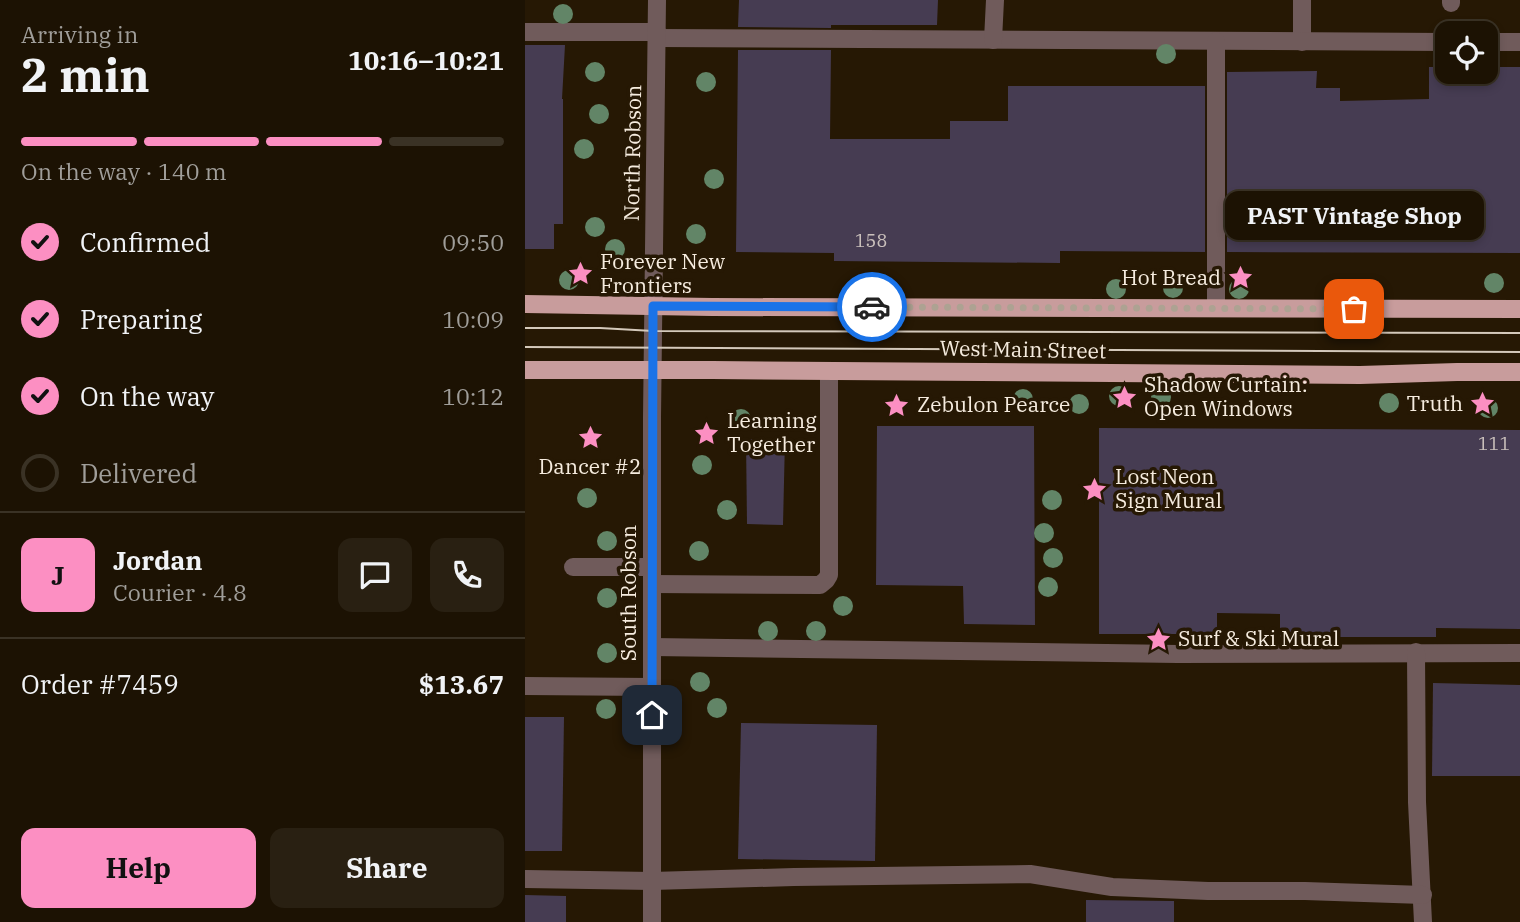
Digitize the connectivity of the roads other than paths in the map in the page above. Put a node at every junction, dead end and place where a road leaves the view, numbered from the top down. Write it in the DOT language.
graph roads {
  1 [pos="657,0"];
  2 [pos="995,0"];
  3 [pos="1302,0"];
  4 [pos="525,32"];
  5 [pos="657,35"];
  6 [pos="993,40"];
  7 [pos="1216,41"];
  8 [pos="1302,41"];
  9 [pos="1435,42"];
  10 [pos="1498,42"];
  11 [pos="1520,42"];
  12 [pos="525,304"];
  13 [pos="653,306"];
  14 [pos="1216,308"];
  15 [pos="1520,309"];
  16 [pos="525,370"];
  17 [pos="652,370"];
  18 [pos="829,371"];
  19 [pos="1520,372"];
  20 [pos="573,567"];
  21 [pos="652,576"];
  22 [pos="652,647"];
  23 [pos="1416,652"];
  24 [pos="1520,653"];
  25 [pos="525,686"];
  26 [pos="652,687"];
  27 [pos="525,879"];
  28 [pos="652,881"];
  29 [pos="1423,895"];
  30 [pos="652,922"];
  31 [pos="1423,922"];
  1 -- 5 [label="street, North Robson"];
  2 -- 6 [label="street"];
  3 -- 8 [label="street"];
  4 -- 5 [label="street"];
  5 -- 6 [label="street"];
  5 -- 13 [label="street, North Robson"];
  6 -- 7 [label="street"];
  7 -- 8 [label="street"];
  7 -- 14 [label="street"];
  8 -- 9 [label="street"];
  10 -- 11 [label="street"];
  12 -- 13 [label="main road, West Main Street"];
  13 -- 14 [label="main road, West Main Street"];
  13 -- 17 [label="street, South Robson"];
  14 -- 15 [label="main road, West Main Street"];
  16 -- 17 [label="main road, West Main Street"];
  17 -- 18 [label="main road, West Main Street"];
  17 -- 21 [label="street, South Robson"];
  18 -- 19 [label="main road, West Main Street"];
  18 -- 21 [label="street"];
  20 -- 21 [label="street"];
  21 -- 22 [label="street, South Robson"];
  22 -- 23 [label="street"];
  22 -- 26 [label="street, South Robson"];
  23 -- 24 [label="street"];
  23 -- 29 [label="street"];
  25 -- 26 [label="street"];
  26 -- 28 [label="street, South Robson"];
  27 -- 28 [label="street"];
  28 -- 29 [label="street"];
  28 -- 30 [label="street, South Robson"];
  29 -- 31 [label="street"];
}
